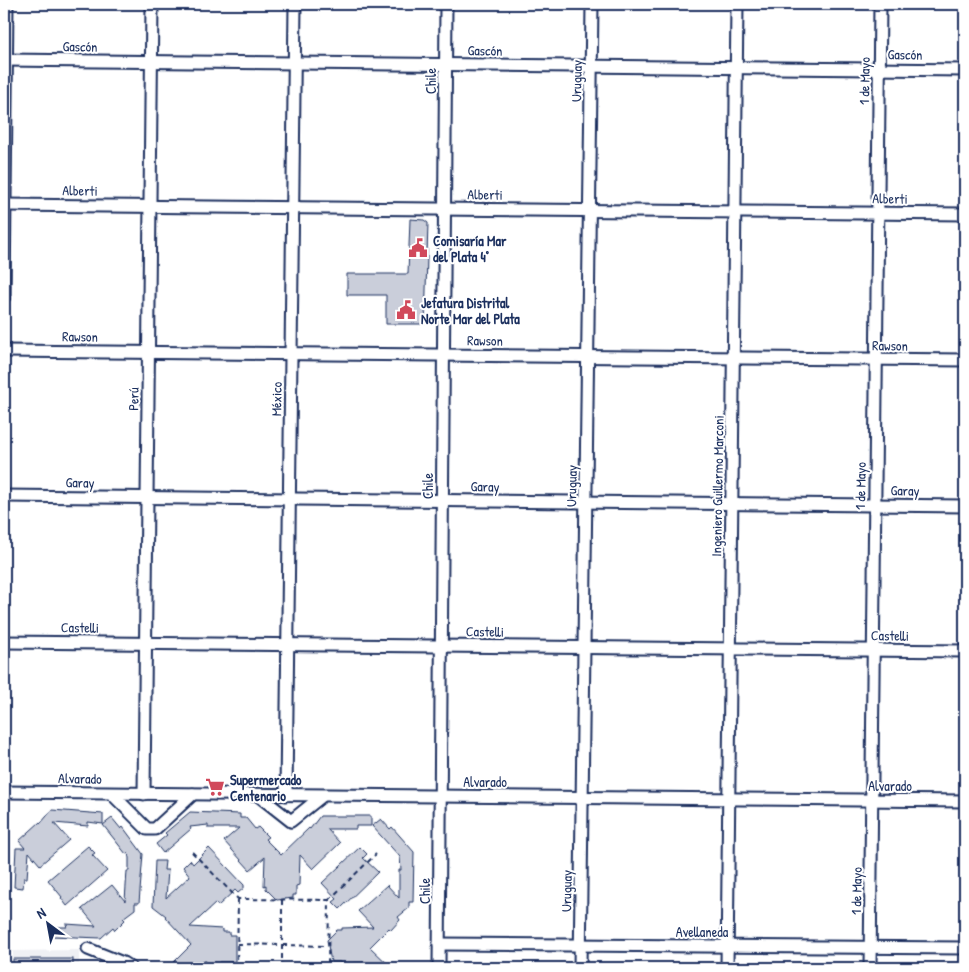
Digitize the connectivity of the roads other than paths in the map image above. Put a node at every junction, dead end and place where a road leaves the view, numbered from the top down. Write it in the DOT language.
graph roads {
  1 [pos="7,4"];
  2 [pos="152,4"];
  3 [pos="296,4"];
  4 [pos="446,4"];
  5 [pos="592,4"];
  6 [pos="737,4"];
  7 [pos="880,4"];
  8 [pos="5,60"];
  9 [pos="151,62"];
  10 [pos="295,63"];
  11 [pos="446,65"];
  12 [pos="591,66"];
  13 [pos="736,67"];
  14 [pos="879,69"];
  15 [pos="965,70"];
  16 [pos="4,204"];
  17 [pos="150,206"];
  18 [pos="293,207"];
  19 [pos="444,209"];
  20 [pos="589,210"];
  21 [pos="735,212"];
  22 [pos="878,213"];
  23 [pos="965,214"];
  24 [pos="4,297"];
  25 [pos="4,351"];
  26 [pos="148,352"];
  27 [pos="291,353"];
  28 [pos="443,355"];
  29 [pos="588,356"];
  30 [pos="733,358"];
  31 [pos="876,359"];
  32 [pos="965,360"];
  33 [pos="4,496"];
  34 [pos="147,498"];
  35 [pos="290,499"];
  36 [pos="442,501"];
  37 [pos="586,502"];
  38 [pos="732,504"];
  39 [pos="875,505"];
  40 [pos="965,506"];
  41 [pos="4,642"];
  42 [pos="145,643"];
  43 [pos="288,644"];
  44 [pos="441,646"];
  45 [pos="584,647"];
  46 [pos="730,649"];
  47 [pos="873,650"];
  48 [pos="965,651"];
  49 [pos="4,792"];
  50 [pos="112,794"];
  51 [pos="144,794"];
  52 [pos="193,794"];
  53 [pos="258,795"];
  54 [pos="286,795"];
  55 [pos="322,796"];
  56 [pos="440,796"];
  57 [pos="582,797"];
  58 [pos="728,798"];
  59 [pos="872,800"];
  60 [pos="965,800"];
  61 [pos="439,944"];
  62 [pos="580,945"];
  63 [pos="727,947"];
  64 [pos="870,948"];
  65 [pos="965,948"];
  66 [pos="88,949"];
  67 [pos="131,968"];
  68 [pos="439,968"];
  69 [pos="580,968"];
  70 [pos="726,968"];
  71 [pos="870,968"];
  1 -- 8 [label="street"];
  2 -- 9 [label="street, Perú"];
  3 -- 10 [label="street, México"];
  4 -- 11 [label="street, Chile"];
  5 -- 12 [label="street, Uruguay"];
  6 -- 13 [label="street, Ingeniero Guillermo Marconi"];
  7 -- 14 [label="street, 1 de Mayo"];
  8 -- 9 [label="street, Gascón"];
  8 -- 16 [label="street"];
  9 -- 10 [label="street, Gascón"];
  9 -- 17 [label="street, Perú"];
  10 -- 11 [label="street, Gascón"];
  10 -- 18 [label="street, México"];
  11 -- 12 [label="street, Gascón"];
  11 -- 19 [label="street, Chile"];
  12 -- 13 [label="street, Gascón"];
  12 -- 20 [label="street, Uruguay"];
  13 -- 14 [label="street, Gascón"];
  13 -- 21 [label="street, Ingeniero Guillermo Marconi"];
  14 -- 15 [label="street, Gascón"];
  14 -- 22 [label="street, 1 de Mayo"];
  16 -- 17 [label="street, Alberti"];
  16 -- 24 [label="street"];
  17 -- 18 [label="street, Alberti"];
  17 -- 26 [label="street, Perú"];
  18 -- 19 [label="street, Alberti"];
  18 -- 27 [label="street, México"];
  19 -- 20 [label="street, Alberti"];
  19 -- 28 [label="street, Chile"];
  20 -- 21 [label="street, Alberti"];
  20 -- 29 [label="street, Uruguay"];
  21 -- 22 [label="street, Alberti"];
  21 -- 30 [label="street, Ingeniero Guillermo Marconi"];
  22 -- 23 [label="street, Alberti"];
  22 -- 31 [label="street, 1 de Mayo"];
  25 -- 26 [label="street, Rawson"];
  26 -- 27 [label="street, Rawson"];
  26 -- 34 [label="street, Perú"];
  27 -- 28 [label="street, Rawson"];
  27 -- 35 [label="street, México"];
  28 -- 29 [label="street, Rawson"];
  28 -- 36 [label="street, Chile"];
  29 -- 30 [label="street, Rawson"];
  29 -- 37 [label="street, Uruguay"];
  30 -- 31 [label="street, Rawson"];
  30 -- 38 [label="street, Ingeniero Guillermo Marconi"];
  31 -- 32 [label="street, Rawson"];
  31 -- 39 [label="street, 1 de Mayo"];
  33 -- 34 [label="street, Garay"];
  34 -- 35 [label="street, Garay"];
  34 -- 42 [label="street, Perú"];
  35 -- 36 [label="street, Garay"];
  35 -- 43 [label="street, México"];
  36 -- 37 [label="street, Garay"];
  36 -- 44 [label="street, Chile"];
  37 -- 38 [label="street, Garay"];
  37 -- 45 [label="street, Uruguay"];
  38 -- 39 [label="street, Garay"];
  38 -- 46 [label="street, Ingeniero Guillermo Marconi"];
  39 -- 40 [label="street, Garay"];
  39 -- 47 [label="street, 1 de Mayo"];
  41 -- 42 [label="street, Castelli"];
  42 -- 43 [label="street, Castelli"];
  42 -- 51 [label="street, Perú"];
  43 -- 44 [label="street, Castelli"];
  43 -- 54 [label="street, México"];
  44 -- 45 [label="street, Castelli"];
  44 -- 56 [label="street, Chile"];
  45 -- 46 [label="street, Castelli"];
  45 -- 57 [label="street, Uruguay"];
  46 -- 47 [label="street, Castelli"];
  46 -- 58 [label="street, Ingeniero Guillermo Marconi"];
  47 -- 48 [label="street, Castelli"];
  47 -- 59 [label="street, 1 de Mayo"];
  49 -- 50 [label="street, Alvarado"];
  50 -- 51 [label="street, Alvarado"];
  50 -- 52 [label="street"];
  51 -- 52 [label="street, Alvarado"];
  52 -- 53 [label="street, Alvarado"];
  53 -- 54 [label="street, Alvarado"];
  53 -- 55 [label="street"];
  54 -- 55 [label="street, Alvarado"];
  55 -- 56 [label="street, Alvarado"];
  56 -- 57 [label="street, Alvarado"];
  56 -- 61 [label="street, Chile"];
  57 -- 58 [label="street, Alvarado"];
  57 -- 62 [label="street, Uruguay"];
  58 -- 59 [label="street, Alvarado"];
  58 -- 63 [label="street, Ingeniero Guillermo Marconi"];
  59 -- 60 [label="street, Alvarado"];
  59 -- 64 [label="street, 1 de Mayo"];
  61 -- 62 [label="street, Avellaneda"];
  61 -- 68 [label="street, Chile"];
  62 -- 63 [label="street, Avellaneda"];
  62 -- 69 [label="street, Uruguay"];
  63 -- 64 [label="street, Avellaneda"];
  63 -- 70 [label="street, Ingeniero Guillermo Marconi"];
  64 -- 65 [label="street, Avellaneda"];
  64 -- 71 [label="street, 1 de Mayo"];
  66 -- 67 [label="street"];
}
